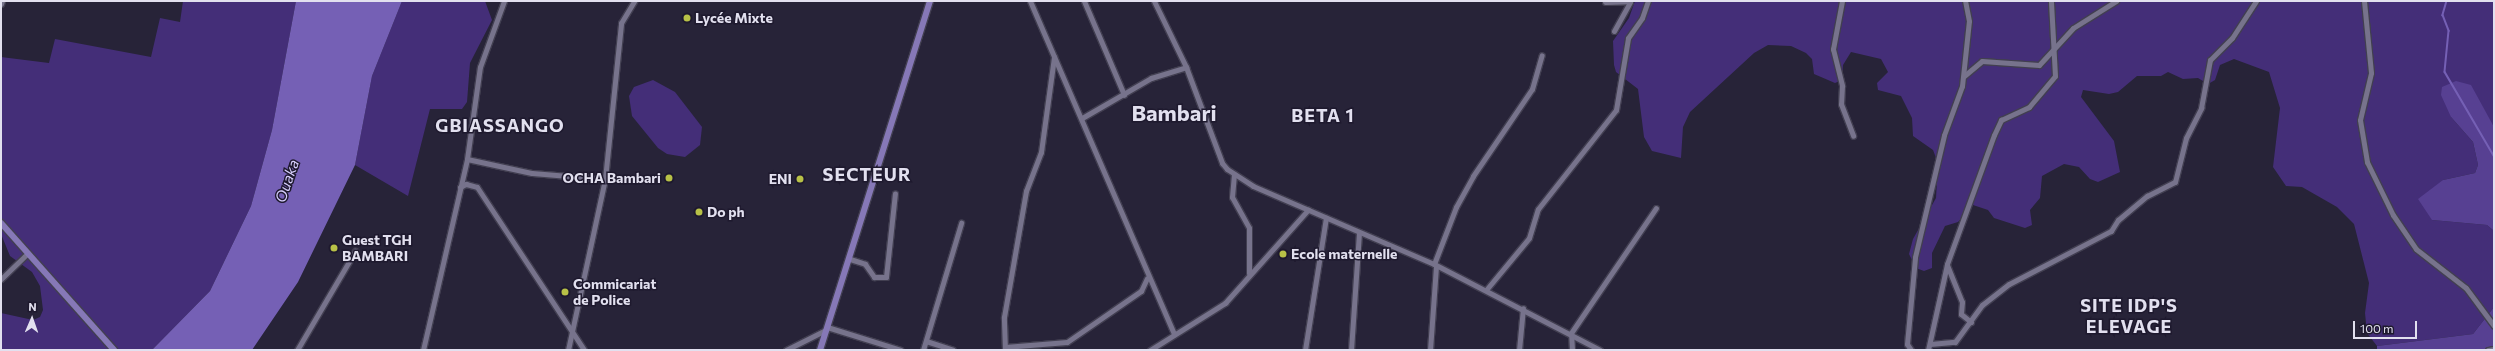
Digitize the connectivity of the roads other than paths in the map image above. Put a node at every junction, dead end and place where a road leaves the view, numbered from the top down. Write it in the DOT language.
graph roads {
  1 [pos="504,1"];
  2 [pos="634,1"];
  3 [pos="930,1"];
  4 [pos="1030,1"];
  5 [pos="1084,1"];
  6 [pos="1154,1"];
  7 [pos="1630,1"];
  8 [pos="1648,1"];
  9 [pos="1842,1"];
  10 [pos="1965,1"];
  11 [pos="2051,1"];
  12 [pos="2116,1"];
  13 [pos="2256,1"];
  14 [pos="2364,1"];
  15 [pos="1605,2"];
  16 [pos="1614,31"];
  17 [pos="2055,47"];
  18 [pos="1542,55"];
  19 [pos="1054,56"];
  20 [pos="1186,67"];
  21 [pos="1964,76"];
  22 [pos="1124,95"];
  23 [pos="1082,118"];
  24 [pos="1853,136"];
  25 [pos="467,159"];
  26 [pos="1234,174"];
  27 [pos="604,179"];
  28 [pos="460,187"];
  29 [pos="895,194"];
  30 [pos="1656,208"];
  31 [pos="1308,210"];
  32 [pos="1326,218"];
  33 [pos="1,223"];
  34 [pos="961,223"];
  35 [pos="1359,233"];
  36 [pos="355,251"];
  37 [pos="28,253"];
  38 [pos="850,259"];
  39 [pos="1947,264"];
  40 [pos="1435,266"];
  41 [pos="1249,273"];
  42 [pos="1147,277"];
  43 [pos="1,279"];
  44 [pos="1486,290"];
  45 [pos="1523,308"];
  46 [pos="1971,322"];
  47 [pos="2494,326"];
  48 [pos="571,328"];
  49 [pos="826,328"];
  50 [pos="1571,333"];
  51 [pos="1174,334"];
  52 [pos="926,341"];
  53 [pos="1930,344"];
  54 [pos="1005,348"];
  55 [pos="2494,349"];
  56 [pos="114,350"];
  57 [pos="297,350"];
  58 [pos="423,350"];
  59 [pos="568,350"];
  60 [pos="584,350"];
  61 [pos="786,350"];
  62 [pos="820,350"];
  63 [pos="901,350"];
  64 [pos="923,350"];
  65 [pos="954,350"];
  66 [pos="1150,350"];
  67 [pos="1305,350"];
  68 [pos="1351,350"];
  69 [pos="1430,350"];
  70 [pos="1519,350"];
  71 [pos="1572,350"];
  72 [pos="1600,350"];
  73 [pos="1911,350"];
  74 [pos="1928,350"];
  75 [pos="2488,350"];
  1 -- 25 [label="street"];
  2 -- 27 [label="street"];
  3 -- 38 [label="main road"];
  4 -- 19 [label="street"];
  5 -- 22 [label="street"];
  6 -- 20 [label="street"];
  7 -- 15 [label="street"];
  7 -- 16 [label="street"];
  8 -- 44 [label="street"];
  9 -- 24 [label="street"];
  10 -- 21 [label="street"];
  11 -- 17 [label="street"];
  12 -- 17 [label="street"];
  13 -- 46 [label="street"];
  14 -- 47 [label="street"];
  17 -- 21 [label="street"];
  17 -- 39 [label="street"];
  18 -- 40 [label="street"];
  19 -- 23 [label="street"];
  19 -- 54 [label="street"];
  20 -- 22 [label="street"];
  20 -- 26 [label="street"];
  21 -- 73 [label="street"];
  22 -- 23 [label="street"];
  23 -- 42 [label="street"];
  25 -- 27 [label="street"];
  25 -- 28 [label="street"];
  26 -- 31 [label="street"];
  26 -- 41 [label="street"];
  27 -- 48 [label="street"];
  28 -- 48 [label="street"];
  28 -- 58 [label="street"];
  29 -- 38 [label="street"];
  30 -- 50 [label="street"];
  31 -- 32 [label="street"];
  31 -- 41 [label="street"];
  32 -- 35 [label="street"];
  32 -- 67 [label="street"];
  33 -- 37 [label="main road"];
  34 -- 52 [label="street"];
  35 -- 40 [label="street"];
  35 -- 68 [label="street"];
  36 -- 57 [label="street"];
  37 -- 43 [label="street"];
  37 -- 56 [label="main road"];
  38 -- 49 [label="main road"];
  39 -- 46 [label="street"];
  39 -- 53 [label="street"];
  40 -- 44 [label="street"];
  40 -- 69 [label="street"];
  41 -- 51 [label="street"];
  42 -- 51 [label="street"];
  42 -- 54 [label="street"];
  44 -- 45 [label="street"];
  45 -- 50 [label="street"];
  45 -- 70 [label="street"];
  46 -- 53 [label="street"];
  48 -- 59 [label="street"];
  48 -- 60 [label="street"];
  49 -- 61 [label="street"];
  49 -- 62 [label="main road"];
  49 -- 63 [label="street"];
  50 -- 71 [label="street"];
  50 -- 72 [label="street"];
  51 -- 66 [label="street"];
  52 -- 64 [label="street"];
  52 -- 65 [label="street"];
  53 -- 74 [label="street"];
  55 -- 75 [label="street"];
}
